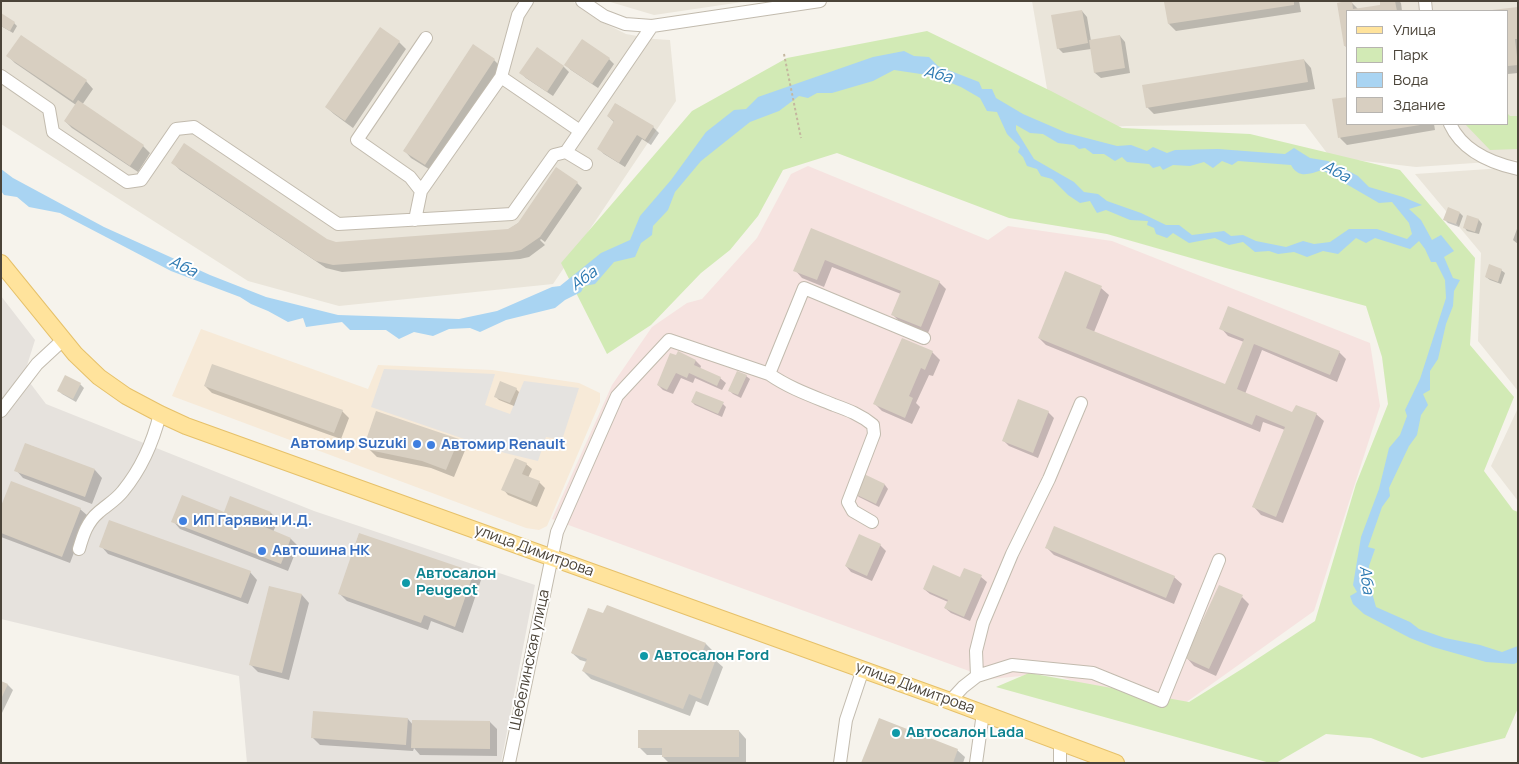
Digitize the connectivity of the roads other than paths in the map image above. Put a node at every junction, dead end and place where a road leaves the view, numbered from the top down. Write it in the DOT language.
graph roads {
  1 [pos="527,1"];
  2 [pos="582,1"];
  3 [pos="820,1"];
  4 [pos="652,26"];
  5 [pos="426,38"];
  6 [pos="1,76"];
  7 [pos="501,77"];
  8 [pos="1451,125"];
  9 [pos="580,131"];
  10 [pos="566,152"];
  11 [pos="586,164"];
  12 [pos="1518,169"];
  13 [pos="420,191"];
  14 [pos="415,220"];
  15 [pos="1,263"];
  16 [pos="924,338"];
  17 [pos="64,339"];
  18 [pos="769,374"];
  19 [pos="1081,403"];
  20 [pos="1,411"];
  21 [pos="160,414"];
  22 [pos="872,522"];
  23 [pos="79,549"];
  24 [pos="552,557"];
  25 [pos="1219,560"];
  26 [pos="863,669"];
  27 [pos="977,676"];
  28 [pos="950,701"];
  29 [pos="983,713"];
  30 [pos="1060,741"];
  31 [pos="509,763"];
  32 [pos="840,763"];
  33 [pos="976,763"];
  34 [pos="1060,763"];
  35 [pos="1116,763"];
  1 -- 7 [label="street"];
  2 -- 4 [label="street"];
  3 -- 4 [label="street"];
  4 -- 9 [label="street"];
  5 -- 13 [label="street"];
  6 -- 14 [label="street"];
  7 -- 9 [label="street"];
  7 -- 13 [label="street"];
  8 -- 12 [label="street"];
  9 -- 10 [label="street"];
  10 -- 11 [label="street"];
  10 -- 14 [label="street"];
  13 -- 14 [label="street"];
  15 -- 17 [label="main road, улица Димитрова"];
  16 -- 18 [label="street"];
  17 -- 20 [label="street"];
  17 -- 21 [label="main road, улица Димитрова"];
  18 -- 22 [label="street"];
  18 -- 24 [label="street, Шебелинская улица"];
  19 -- 27 [label="street"];
  21 -- 23 [label="street"];
  21 -- 24 [label="main road, улица Димитрова"];
  24 -- 26 [label="main road, улица Димитрова"];
  24 -- 31 [label="street, Шебелинская улица"];
  25 -- 27 [label="street"];
  26 -- 28 [label="main road, улица Димитрова"];
  26 -- 32 [label="street"];
  27 -- 28 [label="street"];
  28 -- 29 [label="main road, улица Димитрова"];
  29 -- 30 [label="main road, улица Димитрова"];
  29 -- 33 [label="street"];
  30 -- 34 [label="street"];
  30 -- 35 [label="main road, улица Димитрова"];
}
